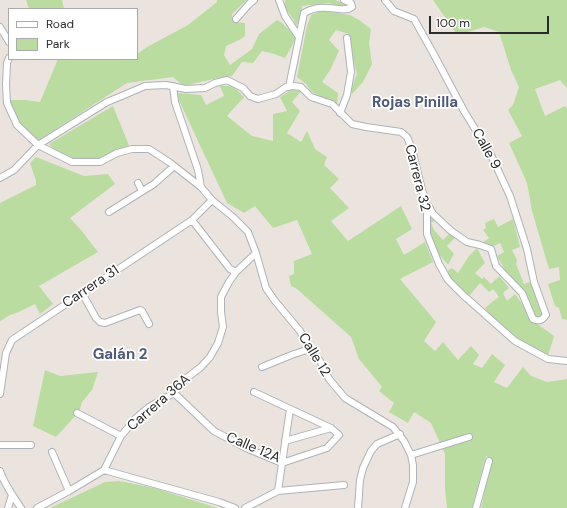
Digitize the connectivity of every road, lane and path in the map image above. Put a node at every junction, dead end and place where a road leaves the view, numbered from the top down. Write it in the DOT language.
graph roads {
  1 [pos="254,0"];
  2 [pos="279,0"];
  3 [pos="344,0"];
  4 [pos="385,0"];
  5 [pos="236,19"];
  6 [pos="0,27"];
  7 [pos="299,37"];
  8 [pos="347,38"];
  9 [pos="8,40"];
  10 [pos="8,60"];
  11 [pos="172,86"];
  12 [pos="289,86"];
  13 [pos="340,113"];
  14 [pos="38,145"];
  15 [pos="174,166"];
  16 [pos="0,178"];
  17 [pos="138,182"];
  18 [pos="202,187"];
  19 [pos="142,191"];
  20 [pos="212,200"];
  21 [pos="427,204"];
  22 [pos="109,212"];
  23 [pos="192,220"];
  24 [pos="256,252"];
  25 [pos="236,272"];
  26 [pos="82,293"];
  27 [pos="149,324"];
  28 [pos="310,349"];
  29 [pos="3,352"];
  30 [pos="567,361"];
  31 [pos="262,367"];
  32 [pos="254,392"];
  33 [pos="174,393"];
  34 [pos="0,394"];
  35 [pos="290,409"];
  36 [pos="77,413"];
  37 [pos="331,428"];
  38 [pos="400,434"];
  39 [pos="121,436"];
  40 [pos="469,437"];
  41 [pos="286,441"];
  42 [pos="31,445"];
  43 [pos="0,446"];
  44 [pos="52,452"];
  45 [pos="411,456"];
  46 [pos="489,461"];
  47 [pos="282,463"];
  48 [pos="0,470"];
  49 [pos="104,470"];
  50 [pos="344,485"];
  51 [pos="69,491"];
  52 [pos="278,491"];
  53 [pos="12,494"];
  54 [pos="8,508"];
  55 [pos="21,508"];
  56 [pos="38,508"];
  57 [pos="234,508"];
  58 [pos="245,508"];
  59 [pos="358,508"];
  60 [pos="405,508"];
  61 [pos="476,508"];
  1 -- 5 [label="street"];
  2 -- 7 [label="street"];
  3 -- 7 [label="street"];
  4 -- 21 [label="street, Calle 9"];
  6 -- 9 [label="street"];
  7 -- 12 [label="street"];
  8 -- 13 [label="street"];
  10 -- 14 [label="street"];
  11 -- 12 [label="street"];
  11 -- 14 [label="street"];
  11 -- 18 [label="street"];
  12 -- 13 [label="street, Carrera 32"];
  13 -- 21 [label="street, Carrera 32"];
  14 -- 15 [label="street"];
  14 -- 16 [label="street"];
  15 -- 18 [label="street"];
  15 -- 19 [label="street"];
  17 -- 19 [label="street"];
  18 -- 20 [label="street, Calle 12"];
  19 -- 22 [label="street"];
  20 -- 23 [label="street, Carrera 31"];
  20 -- 24 [label="street, Calle 12"];
  21 -- 30 [label="street, Carrera 32"];
  23 -- 25 [label="street"];
  23 -- 26 [label="street, Carrera 31"];
  24 -- 25 [label="street, Carrera 36A"];
  24 -- 28 [label="street, Calle 12"];
  25 -- 33 [label="street, Carrera 36A"];
  26 -- 27 [label="street"];
  26 -- 29 [label="street, Carrera 31"];
  28 -- 31 [label="street"];
  28 -- 38 [label="street, Calle 12"];
  29 -- 34 [label="street, Carrera 31"];
  32 -- 35 [label="street"];
  33 -- 39 [label="street, Carrera 36A"];
  33 -- 47 [label="street, Calle 12A"];
  35 -- 37 [label="street"];
  35 -- 41 [label="street"];
  36 -- 39 [label="street"];
  37 -- 41 [label="street"];
  37 -- 47 [label="street, Calle 12A"];
  38 -- 45 [label="street"];
  38 -- 59 [label="street"];
  39 -- 49 [label="street, Carrera 36A"];
  40 -- 45 [label="street"];
  41 -- 47 [label="street"];
  42 -- 43 [label="street"];
  44 -- 51 [label="street"];
  45 -- 60 [label="street"];
  46 -- 61 [label="street"];
  47 -- 52 [label="street"];
  48 -- 53 [label="street"];
  49 -- 51 [label="street"];
  49 -- 57 [label="street"];
  50 -- 52 [label="street"];
  51 -- 56 [label="street"];
  52 -- 58 [label="street"];
  53 -- 54 [label="street"];
  53 -- 55 [label="street"];
}
